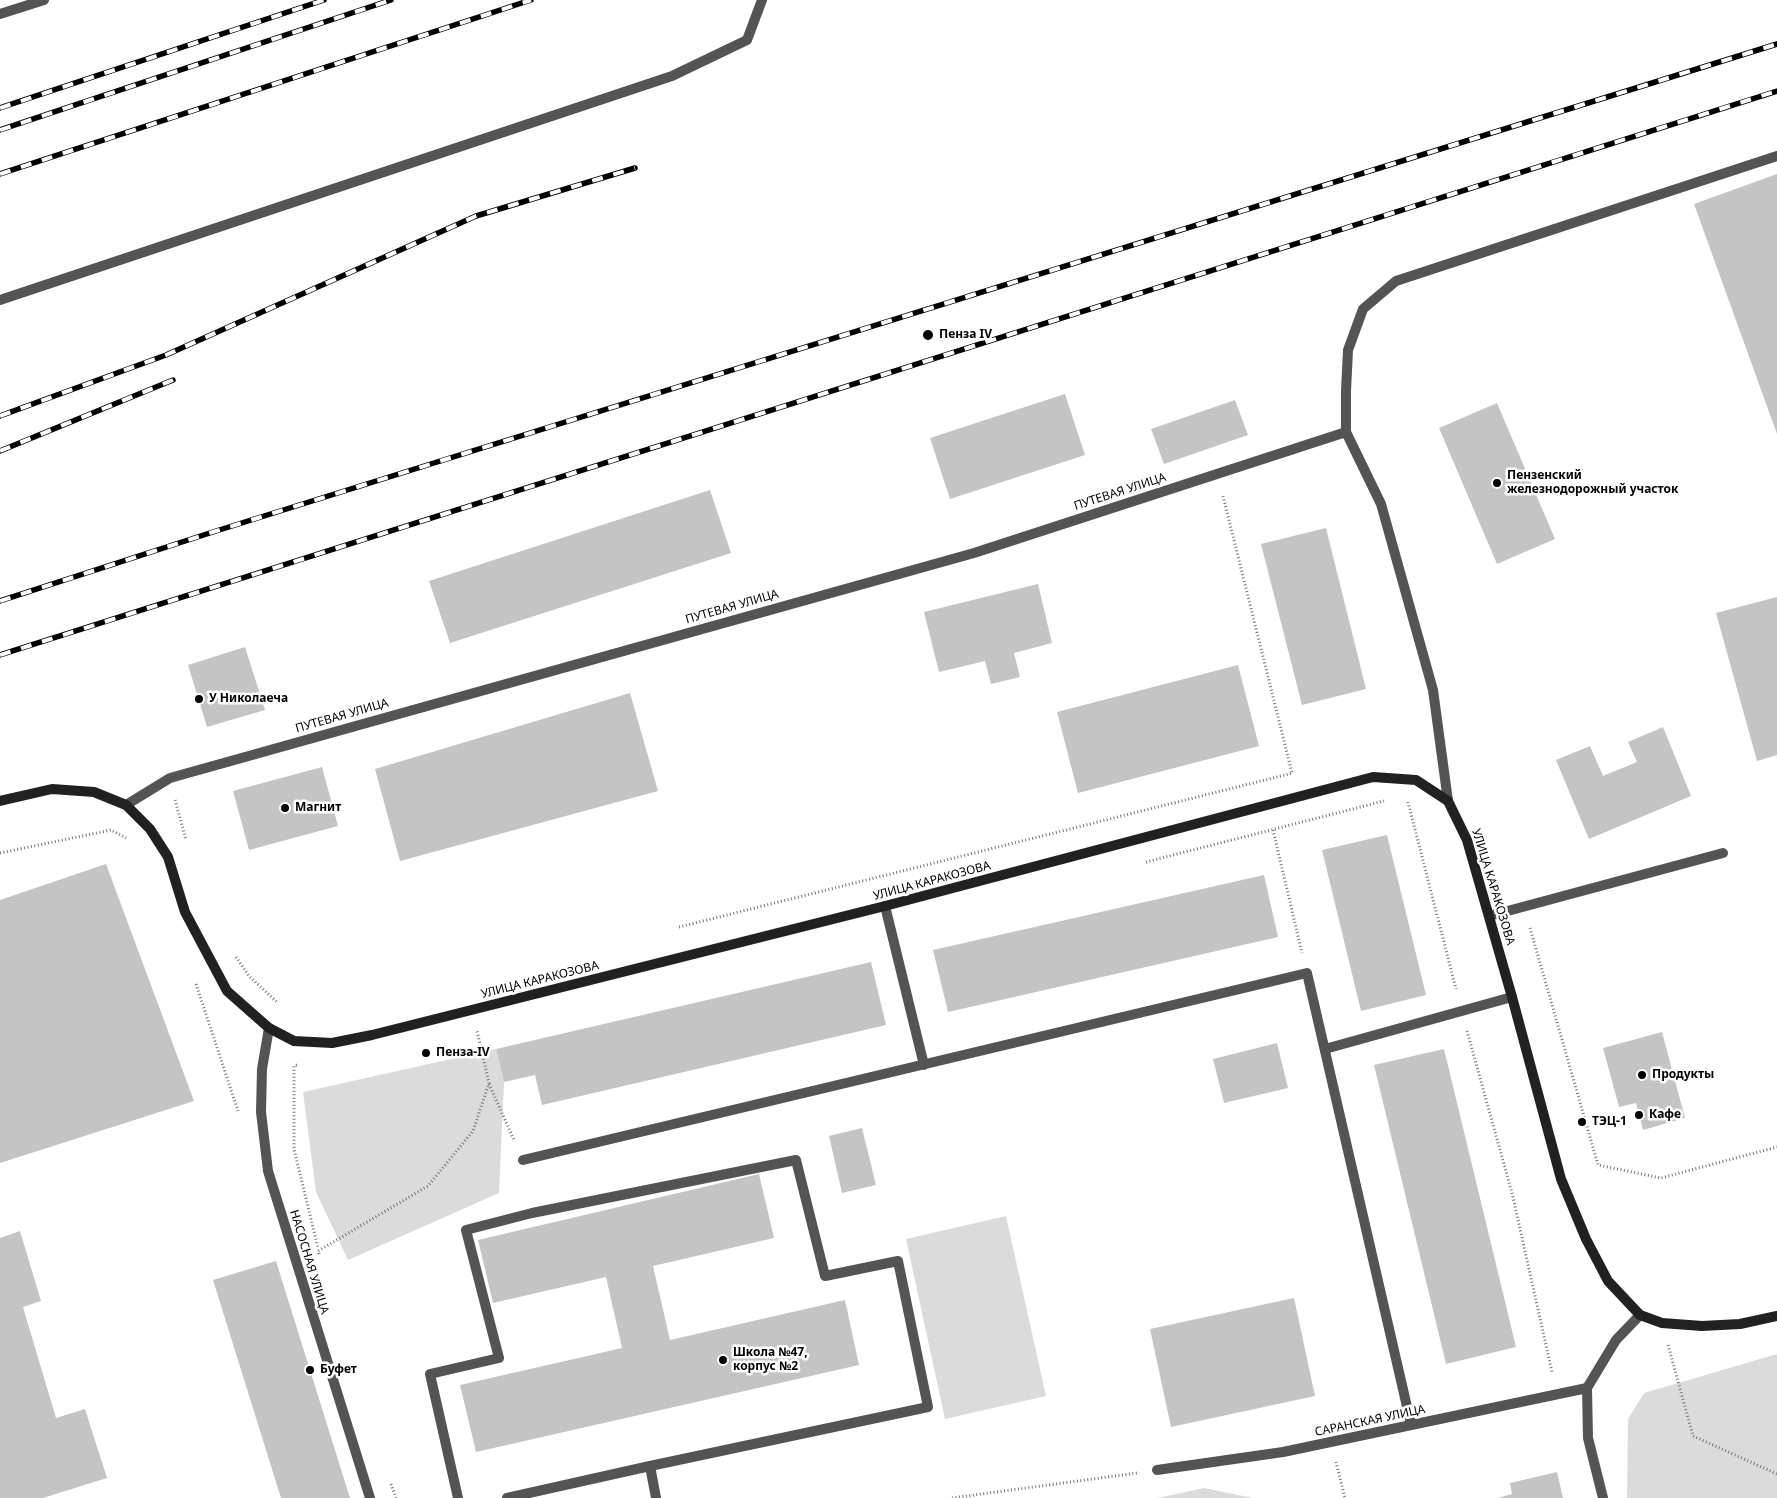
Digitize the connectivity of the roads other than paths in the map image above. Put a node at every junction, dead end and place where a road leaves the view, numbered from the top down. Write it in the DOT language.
graph roads {
  1 [pos="44,0"];
  2 [pos="762,0"];
  3 [pos="0,14"];
  4 [pos="1777,156"];
  5 [pos="0,300"];
  6 [pos="1346,432"];
  7 [pos="1448,800"];
  8 [pos="0,801"];
  9 [pos="126,805"];
  10 [pos="1723,853"];
  11 [pos="885,906"];
  12 [pos="1489,916"];
  13 [pos="1512,997"];
  14 [pos="269,1028"];
  15 [pos="1325,1049"];
  16 [pos="924,1065"];
  17 [pos="523,1160"];
  18 [pos="1640,1315"];
  19 [pos="1777,1316"];
  20 [pos="1588,1388"];
  21 [pos="1411,1424"];
  22 [pos="650,1466"];
  23 [pos="1157,1470"];
  24 [pos="370,1498"];
  25 [pos="458,1498"];
  26 [pos="507,1498"];
  27 [pos="656,1498"];
  28 [pos="1603,1498"];
  1 -- 3 [label="street"];
  2 -- 5 [label="street"];
  4 -- 6 [label="street"];
  6 -- 7 [label="street"];
  6 -- 9 [label="street, ПУТЕВАЯ УЛИЦА"];
  7 -- 11 [label="main road, УЛИЦА КАРАКОЗОВА"];
  7 -- 12 [label="main road, УЛИЦА КАРАКОЗОВА"];
  8 -- 9 [label="main road, УЛИЦА КАРАКОЗОВА"];
  9 -- 14 [label="main road, УЛИЦА КАРАКОЗОВА"];
  10 -- 12 [label="street"];
  11 -- 14 [label="main road, УЛИЦА КАРАКОЗОВА"];
  11 -- 16 [label="street"];
  12 -- 13 [label="main road, УЛИЦА КАРАКОЗОВА"];
  13 -- 15 [label="street"];
  13 -- 18 [label="main road, УЛИЦА КАРАКОЗОВА"];
  14 -- 24 [label="street, НАСОСНАЯ УЛИЦА"];
  15 -- 16 [label="street"];
  15 -- 21 [label="street"];
  16 -- 17 [label="street"];
  18 -- 19 [label="main road"];
  18 -- 20 [label="street"];
  20 -- 21 [label="street, САРАНСКАЯ УЛИЦА"];
  20 -- 28 [label="street"];
  21 -- 23 [label="street, САРАНСКАЯ УЛИЦА"];
  22 -- 25 [label="street"];
  22 -- 26 [label="street"];
  22 -- 27 [label="street"];
}
